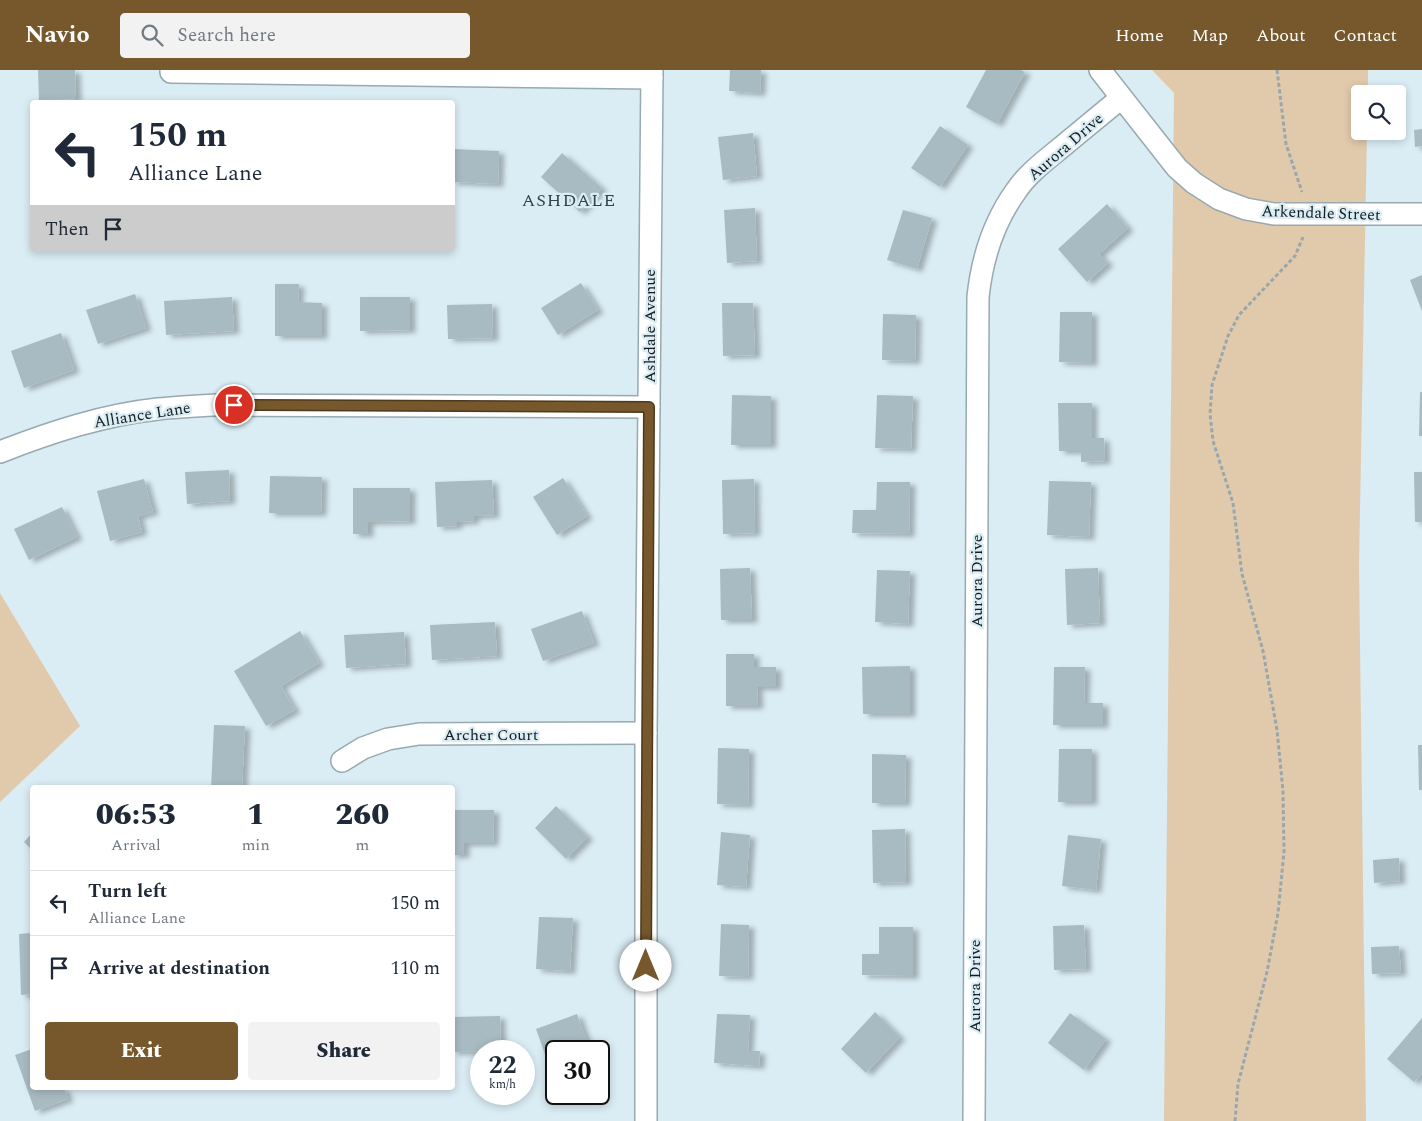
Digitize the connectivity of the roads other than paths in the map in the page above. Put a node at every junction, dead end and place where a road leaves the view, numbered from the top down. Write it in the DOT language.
graph roads {
  1 [pos="1100,70"];
  2 [pos="171,72"];
  3 [pos="652,74"];
  4 [pos="1121,98"];
  5 [pos="1422,214"];
  6 [pos="649,407"];
  7 [pos="0,452"];
  8 [pos="646,733"];
  9 [pos="342,761"];
  10 [pos="646,1121"];
  11 [pos="974,1121"];
  1 -- 4 [label="street, Arkendale Street"];
  2 -- 3 [label="street"];
  3 -- 6 [label="street, Ashdale Avenue"];
  4 -- 5 [label="street, Arkendale Street"];
  4 -- 11 [label="street, Aurora Drive"];
  6 -- 7 [label="street, Alliance Lane"];
  6 -- 8 [label="street, Ashdale Avenue"];
  8 -- 9 [label="street, Archer Court"];
  8 -- 10 [label="street, Ashdale Avenue"];
}
